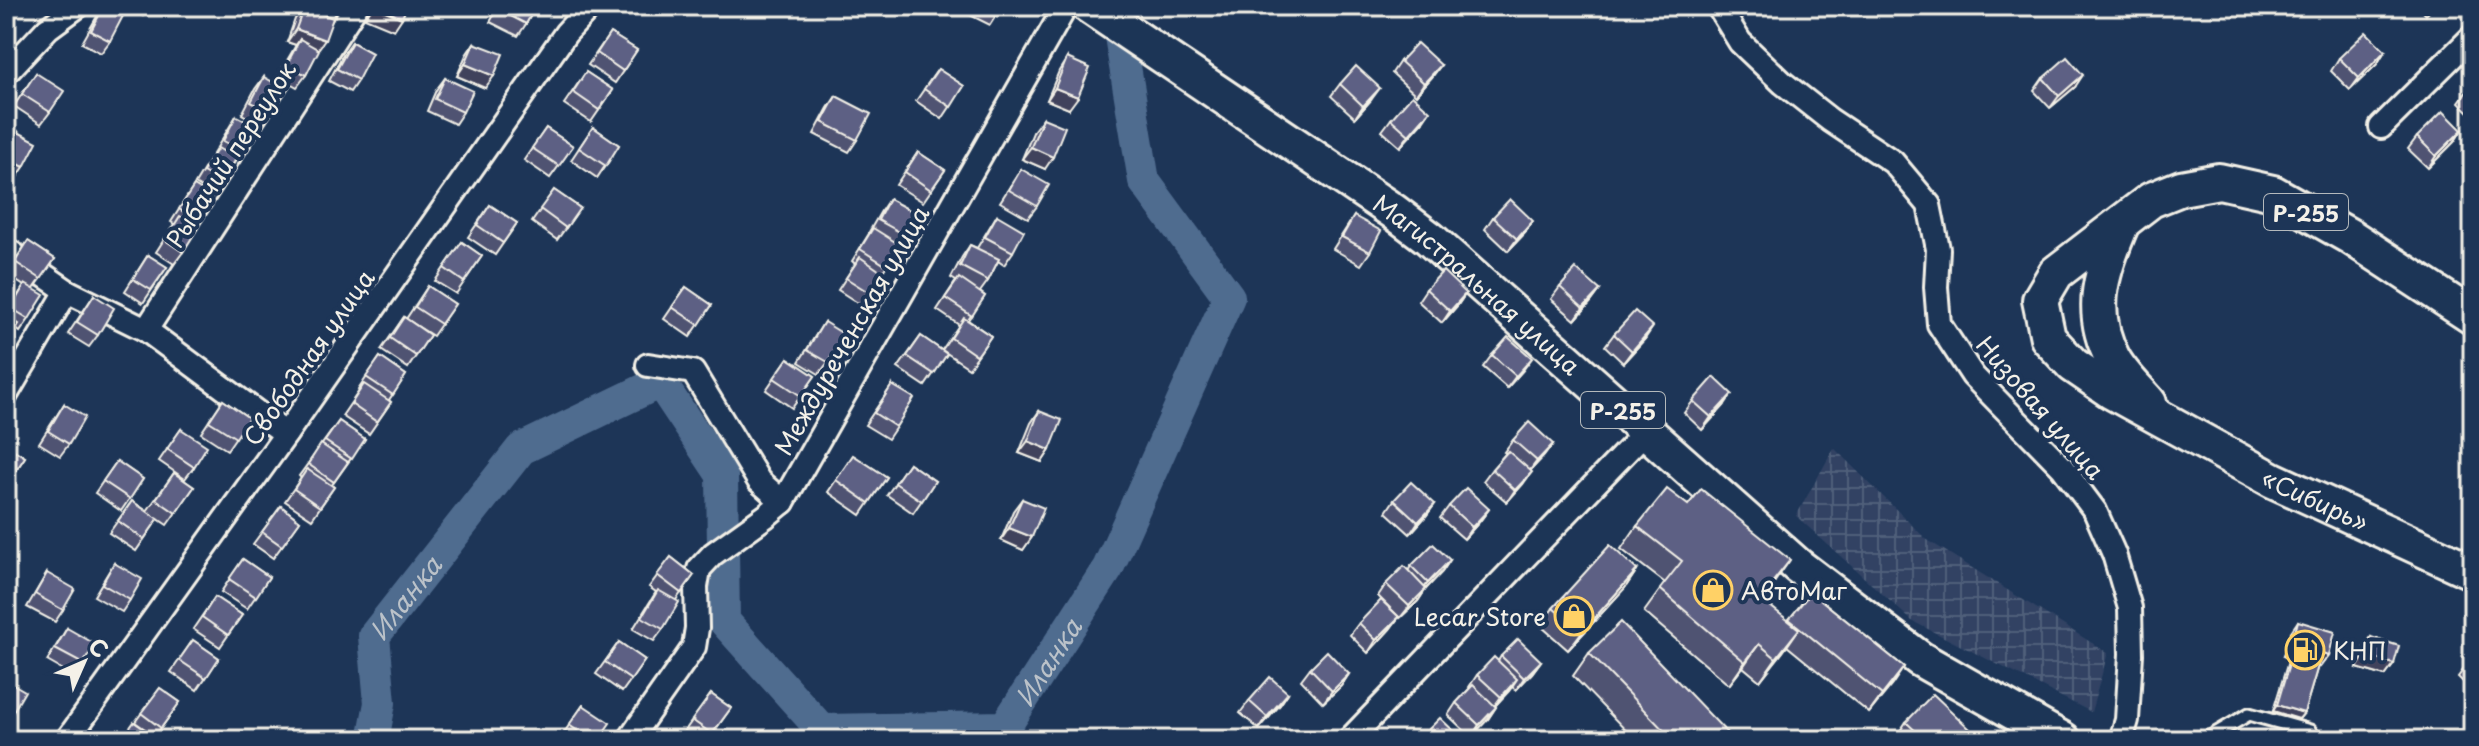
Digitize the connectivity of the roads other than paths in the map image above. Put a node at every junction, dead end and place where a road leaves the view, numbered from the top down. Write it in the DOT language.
graph roads {
  1 [pos="78,6"];
  2 [pos="356,6"];
  3 [pos="591,6"];
  4 [pos="1066,6"];
  5 [pos="1089,6"];
  6 [pos="1718,6"];
  7 [pos="2473,36"];
  8 [pos="6,73"];
  9 [pos="2381,127"];
  10 [pos="2124,219"];
  11 [pos="6,249"];
  12 [pos="67,291"];
  13 [pos="2473,317"];
  14 [pos="146,330"];
  15 [pos="648,365"];
  16 [pos="6,395"];
  17 [pos="2161,418"];
  18 [pos="1646,431"];
  19 [pos="286,434"];
  20 [pos="783,502"];
  21 [pos="2473,572"];
  22 [pos="67,740"];
  23 [pos="629,740"];
  24 [pos="1349,740"];
  25 [pos="2063,740"];
  26 [pos="2121,740"];
  27 [pos="2205,740"];
  28 [pos="2316,740"];
  1 -- 8 [label="street"];
  2 -- 14 [label="street, Рыбачий переулок"];
  3 -- 19 [label="street, Свободная улица"];
  4 -- 20 [label="street, Междуреченская улица"];
  5 -- 18 [label="main road, Магистральная улица / Р-255"];
  6 -- 26 [label="street, Низовая улица"];
  7 -- 9 [label="street"];
  10 -- 13 [label="main road, «Сибирь» / Р-255"];
  10 -- 17 [label="main road, «Сибирь» / Р-255"];
  10 -- 17 [label="main road, «Сибирь» / Р-255"];
  11 -- 12 [label="street"];
  12 -- 14 [label="street"];
  12 -- 16 [label="street"];
  14 -- 19 [label="street"];
  15 -- 20 [label="street, Междуреченская улица"];
  17 -- 21 [label="main road, «Сибирь» / Р-255"];
  18 -- 24 [label="street"];
  18 -- 25 [label="main road, Магистральная улица / Р-255"];
  19 -- 22 [label="street, Свободная улица"];
  20 -- 23 [label="street"];
  27 -- 28 [label="lane"];
}
